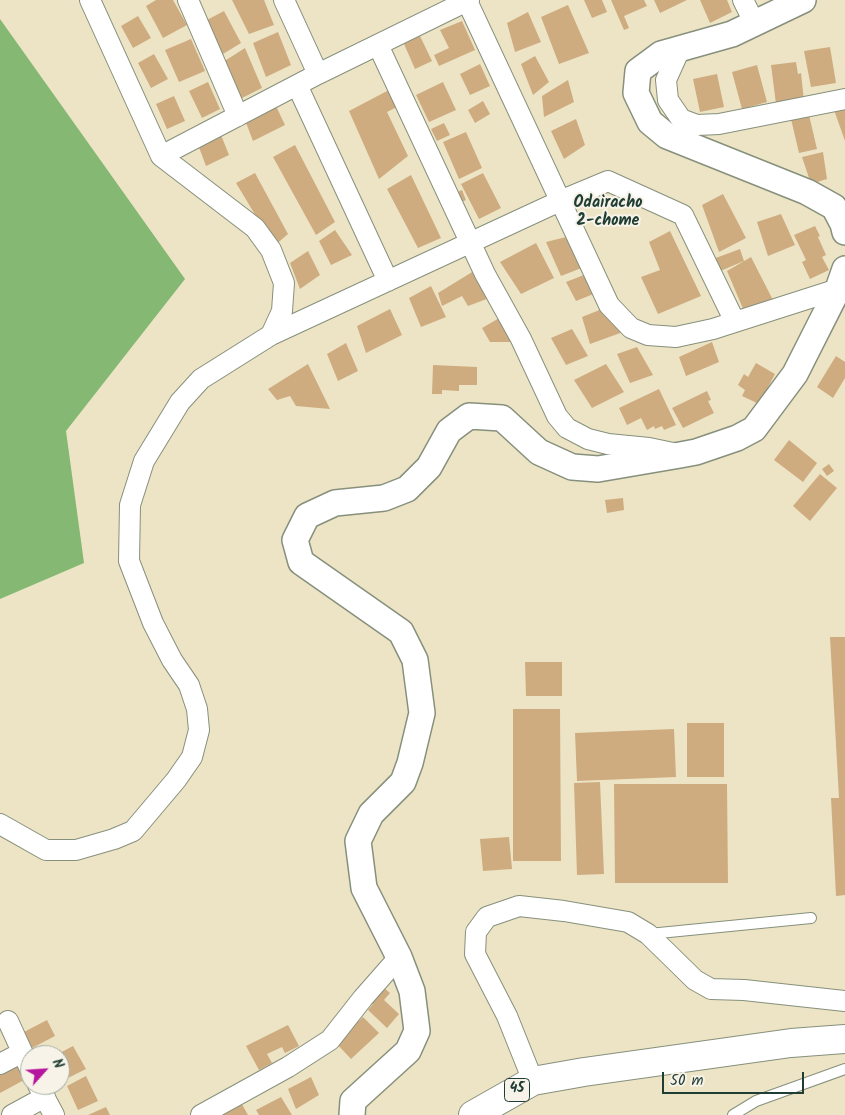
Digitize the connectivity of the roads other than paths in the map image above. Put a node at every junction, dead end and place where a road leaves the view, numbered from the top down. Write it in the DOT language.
graph roads {
  1 [pos="90,0"];
  2 [pos="188,0"];
  3 [pos="284,0"];
  4 [pos="743,0"];
  5 [pos="803,0"];
  6 [pos="468,1"];
  7 [pos="755,24"];
  8 [pos="378,45"];
  9 [pos="680,49"];
  10 [pos="318,74"];
  11 [pos="297,85"];
  12 [pos="845,99"];
  13 [pos="238,116"];
  14 [pos="162,156"];
  15 [pos="560,201"];
  16 [pos="844,227"];
  17 [pos="470,242"];
  18 [pos="841,279"];
  19 [pos="388,281"];
  20 [pos="735,322"];
  21 [pos="271,335"];
  22 [pos="680,455"];
  23 [pos="0,824"];
  24 [pos="811,918"];
  25 [pos="648,934"];
  26 [pos="399,957"];
  27 [pos="845,1001"];
  28 [pos="8,1021"];
  29 [pos="845,1039"];
  30 [pos="20,1048"];
  31 [pos="20,1062"];
  32 [pos="0,1064"];
  33 [pos="845,1069"];
  34 [pos="533,1082"];
  35 [pos="37,1095"];
  36 [pos="44,1095"];
  37 [pos="12,1115"];
  38 [pos="54,1115"];
  39 [pos="201,1115"];
  40 [pos="352,1115"];
  41 [pos="473,1115"];
  42 [pos="733,1115"];
  1 -- 14 [label="street"];
  2 -- 13 [label="street"];
  3 -- 10 [label="street"];
  4 -- 7 [label="street"];
  5 -- 7 [label="street"];
  6 -- 8 [label="street"];
  6 -- 15 [label="street"];
  7 -- 9 [label="street"];
  8 -- 10 [label="street"];
  8 -- 17 [label="street"];
  9 -- 12 [label="street"];
  9 -- 16 [label="street"];
  10 -- 11 [label="street"];
  11 -- 13 [label="street"];
  11 -- 19 [label="street"];
  13 -- 14 [label="street"];
  14 -- 21 [label="street"];
  15 -- 17 [label="street"];
  15 -- 20 [label="street"];
  15 -- 20 [label="street"];
  17 -- 19 [label="street"];
  17 -- 22 [label="street"];
  18 -- 20 [label="street"];
  18 -- 22 [label="street"];
  19 -- 21 [label="street"];
  21 -- 23 [label="street"];
  22 -- 26 [label="street"];
  24 -- 25 [label="lane"];
  25 -- 27 [label="street"];
  25 -- 34 [label="street"];
  26 -- 39 [label="street"];
  26 -- 40 [label="street"];
  28 -- 30 [label="street"];
  29 -- 34 [label="highway, 45"];
  31 -- 32 [label="street"];
  33 -- 42 [label="lane"];
  34 -- 41 [label="highway, 45"];
  35 -- 37 [label="street"];
  36 -- 38 [label="street"];
}
